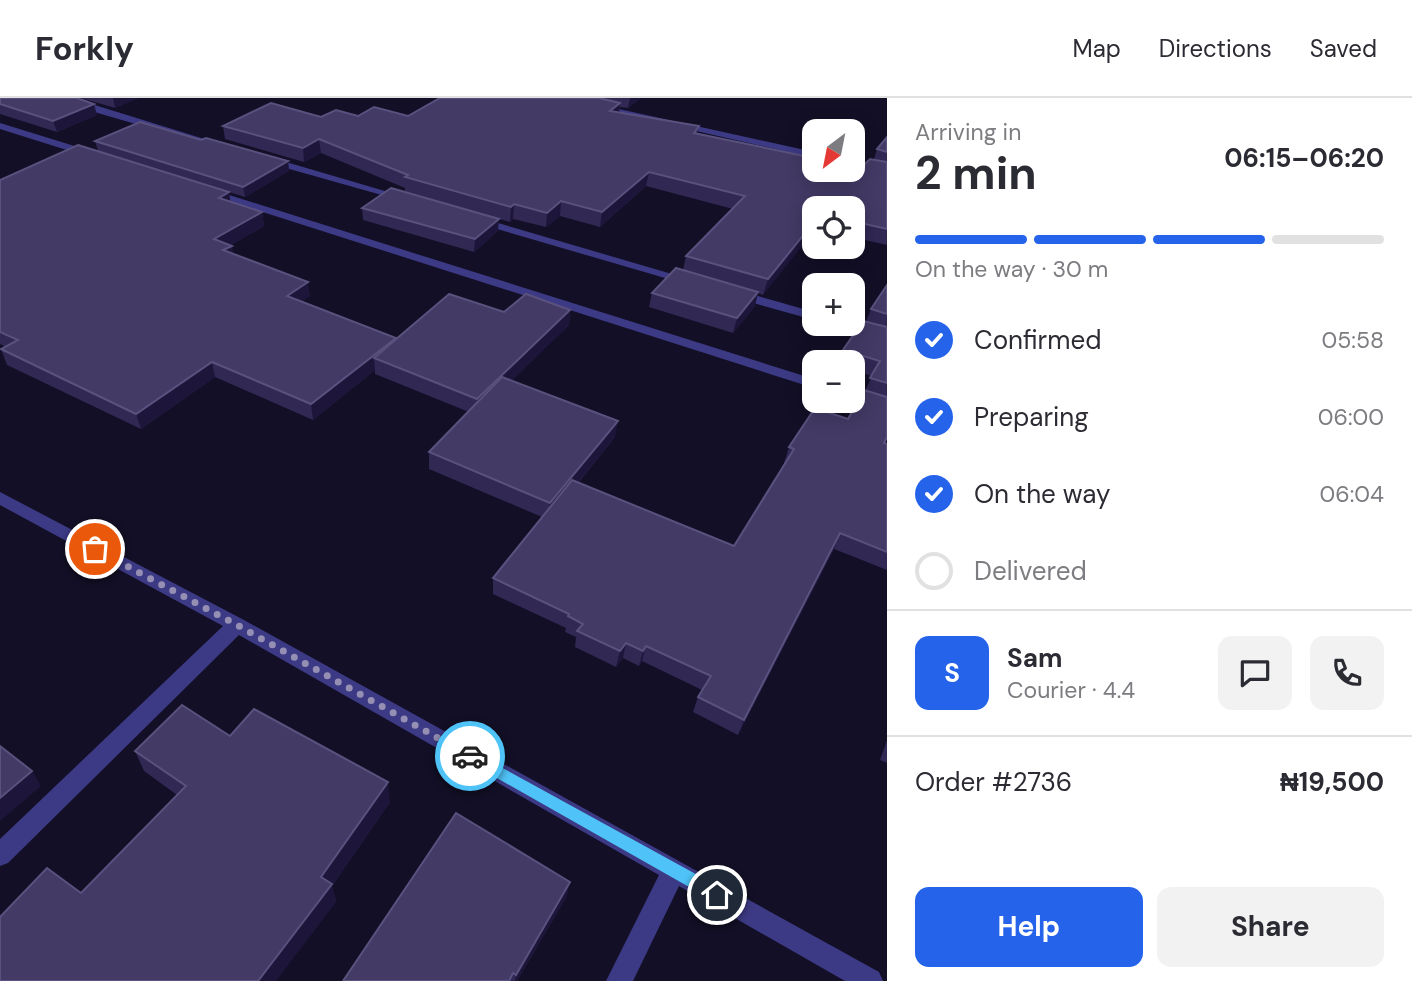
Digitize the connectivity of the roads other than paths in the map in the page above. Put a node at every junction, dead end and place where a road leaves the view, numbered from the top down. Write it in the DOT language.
graph roads {
  1 [pos="64,98"];
  2 [pos="557,98"];
  3 [pos="0,125"];
  4 [pos="232,149"];
  5 [pos="802,152"];
  6 [pos="259,157"];
  7 [pos="107,159"];
  8 [pos="865,167"];
  9 [pos="887,172"];
  10 [pos="200,189"];
  11 [pos="417,202"];
  12 [pos="470,218"];
  13 [pos="708,286"];
  14 [pos="721,290"];
  15 [pos="802,313"];
  16 [pos="865,331"];
  17 [pos="887,337"];
  18 [pos="802,380"];
  19 [pos="865,400"];
  20 [pos="887,407"];
  21 [pos="0,498"];
  22 [pos="237,625"];
  23 [pos="0,855"];
  24 [pos="674,870"];
  25 [pos="619,981"];
  26 [pos="870,981"];
  1 -- 4 [label="street"];
  2 -- 5 [label="street"];
  3 -- 7 [label="street"];
  6 -- 11 [label="street"];
  8 -- 9 [label="street"];
  10 -- 18 [label="street"];
  12 -- 13 [label="street"];
  14 -- 15 [label="street"];
  16 -- 17 [label="street"];
  19 -- 20 [label="street"];
  21 -- 22 [label="street"];
  22 -- 23 [label="street"];
  22 -- 24 [label="street"];
  24 -- 25 [label="street"];
  24 -- 26 [label="street"];
}
